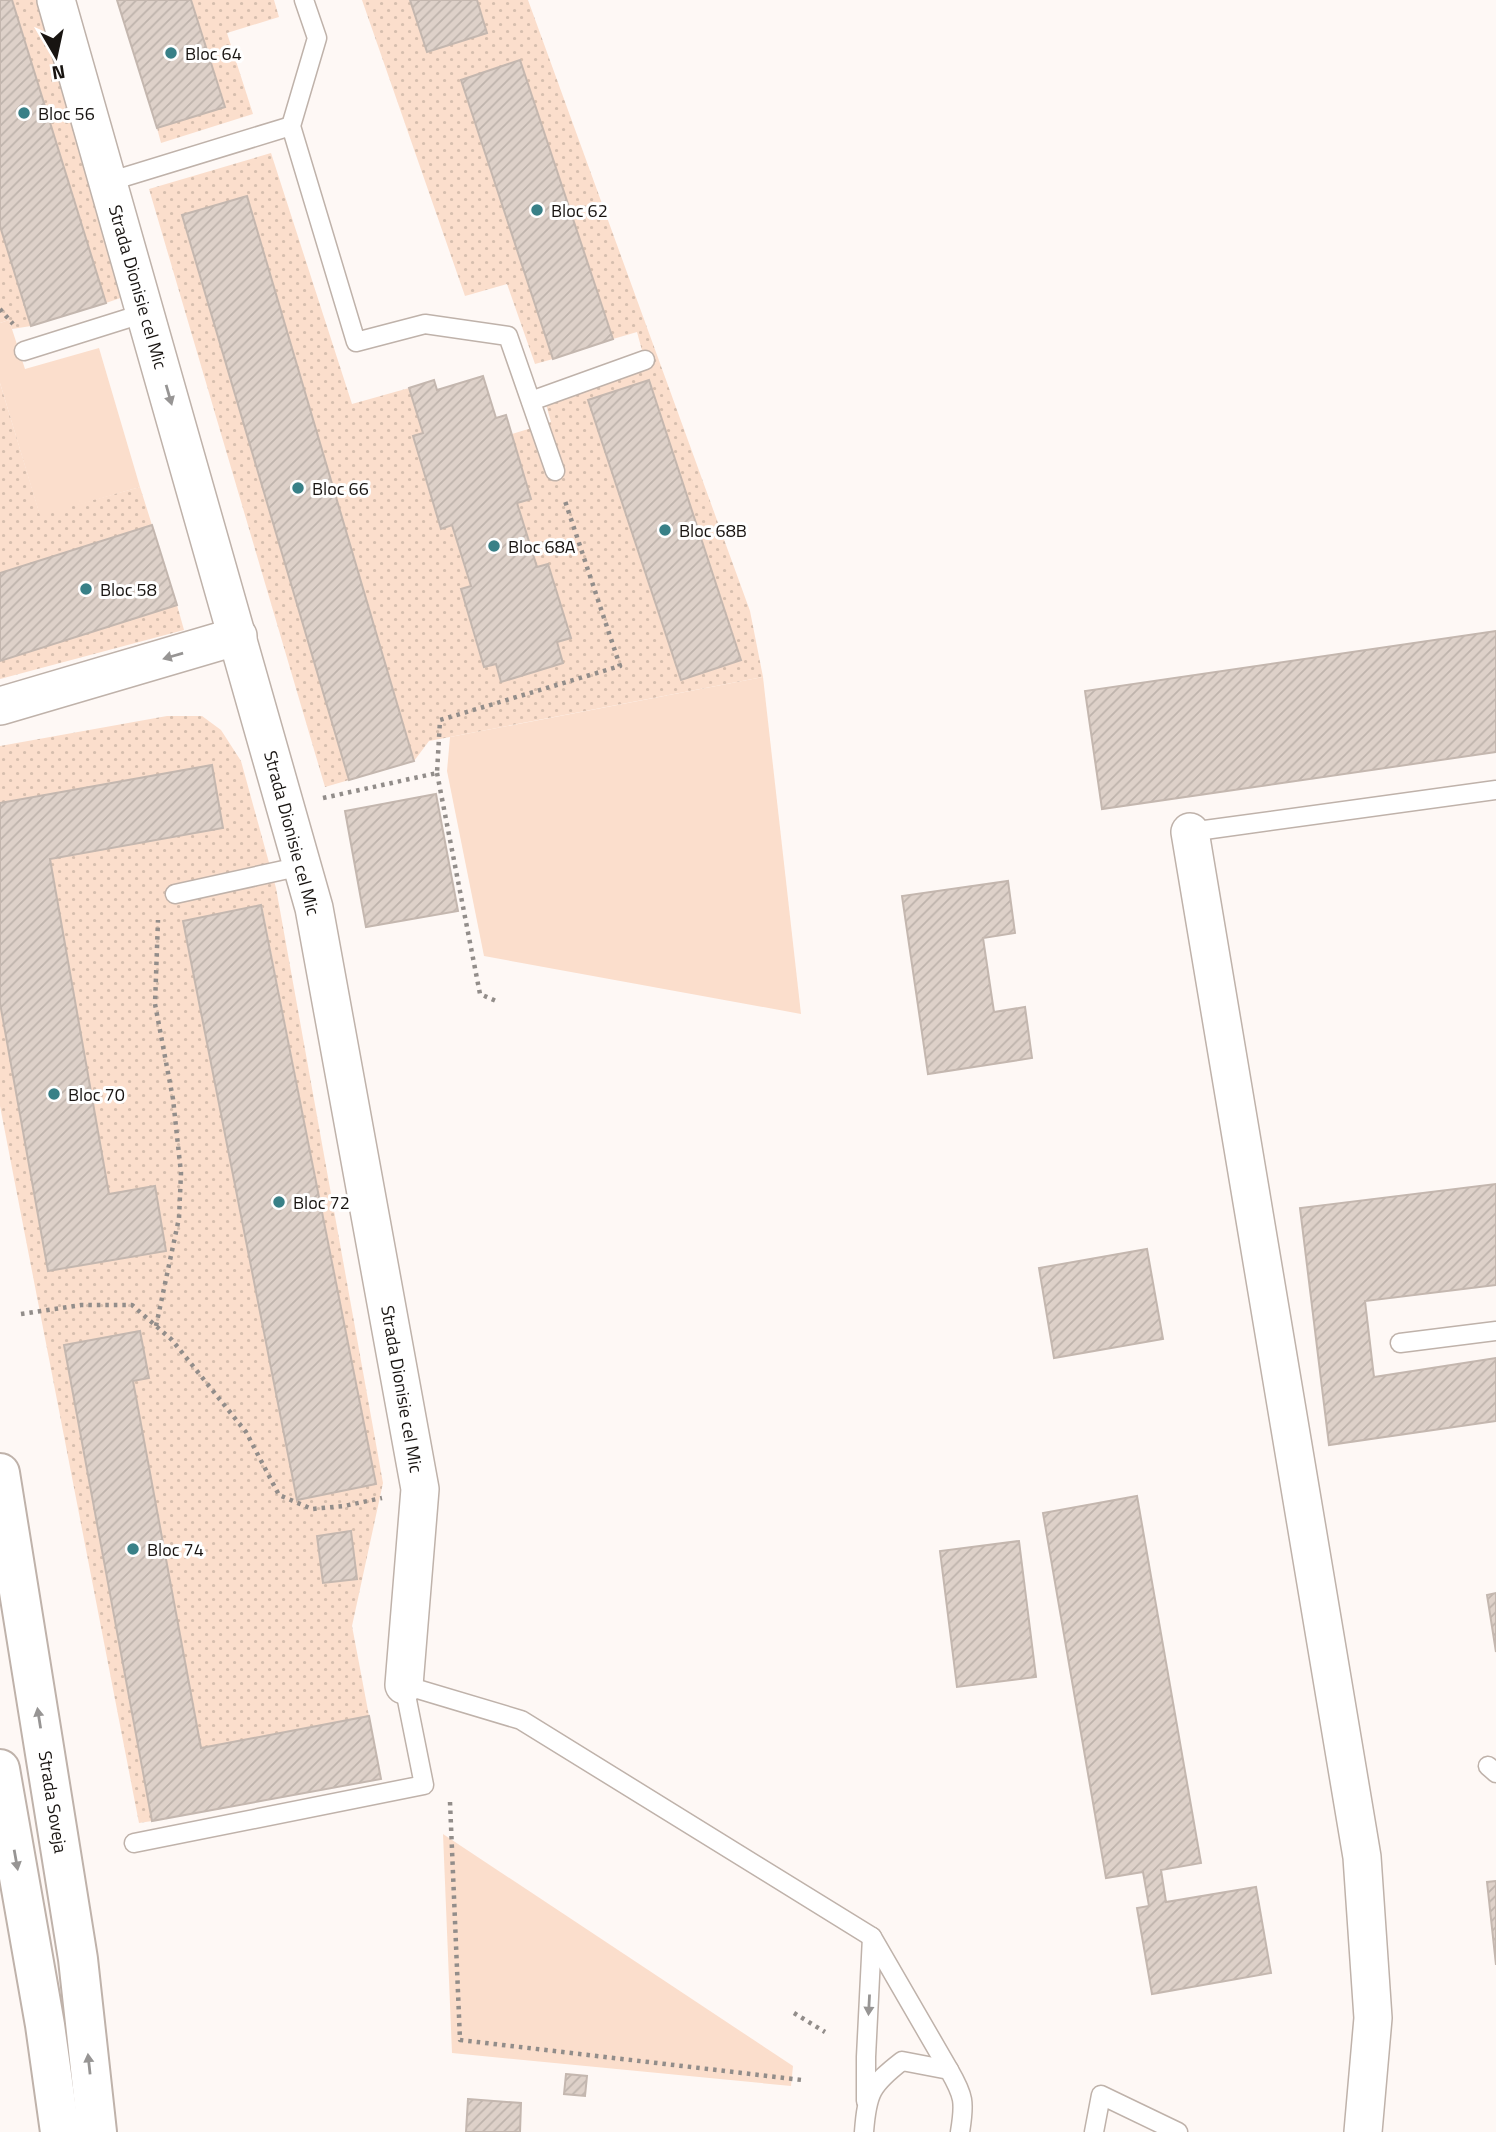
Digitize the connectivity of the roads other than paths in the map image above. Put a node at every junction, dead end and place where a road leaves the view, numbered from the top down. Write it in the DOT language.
graph roads {
  1 [pos="56,0"];
  2 [pos="304,0"];
  3 [pos="291,125"];
  4 [pos="108,183"];
  5 [pos="145,313"];
  6 [pos="24,351"];
  7 [pos="645,360"];
  8 [pos="531,401"];
  9 [pos="555,471"];
  10 [pos="238,636"];
  11 [pos="0,706"];
  12 [pos="1496,790"];
  13 [pos="1190,832"];
  14 [pos="302,866"];
  15 [pos="176,894"];
  16 [pos="1496,1331"];
  17 [pos="1400,1343"];
  18 [pos="0,1473"];
  19 [pos="404,1685"];
  20 [pos="0,1769"];
  21 [pos="134,1843"];
  22 [pos="872,1937"];
  23 [pos="949,2070"];
  24 [pos="866,2103"];
  25 [pos="60,2132"];
  26 [pos="97,2132"];
  27 [pos="864,2132"];
  28 [pos="960,2132"];
  29 [pos="1094,2132"];
  30 [pos="1178,2132"];
  31 [pos="1363,2132"];
  1 -- 4 [label="street, Strada Dionisie cel Mic"];
  2 -- 3 [label="lane"];
  3 -- 4 [label="lane"];
  3 -- 8 [label="lane"];
  4 -- 5 [label="street, Strada Dionisie cel Mic"];
  5 -- 6 [label="lane"];
  5 -- 10 [label="street, Strada Dionisie cel Mic, one-way"];
  7 -- 8 [label="lane"];
  8 -- 9 [label="lane"];
  10 -- 11 [label="street, one-way"];
  10 -- 14 [label="street, Strada Dionisie cel Mic"];
  12 -- 13 [label="lane"];
  13 -- 31 [label="street"];
  14 -- 15 [label="lane"];
  14 -- 19 [label="street, Strada Dionisie cel Mic"];
  16 -- 17 [label="lane"];
  26 -- 18 [label="main road, Strada Soveja, one-way"];
  19 -- 21 [label="lane"];
  19 -- 22 [label="lane"];
  20 -- 25 [label="main road, one-way"];
  22 -- 23 [label="lane"];
  22 -- 24 [label="lane, one-way"];
  23 -- 24 [label="lane"];
  23 -- 28 [label="lane"];
  24 -- 27 [label="lane"];
  29 -- 30 [label="lane"];
}
